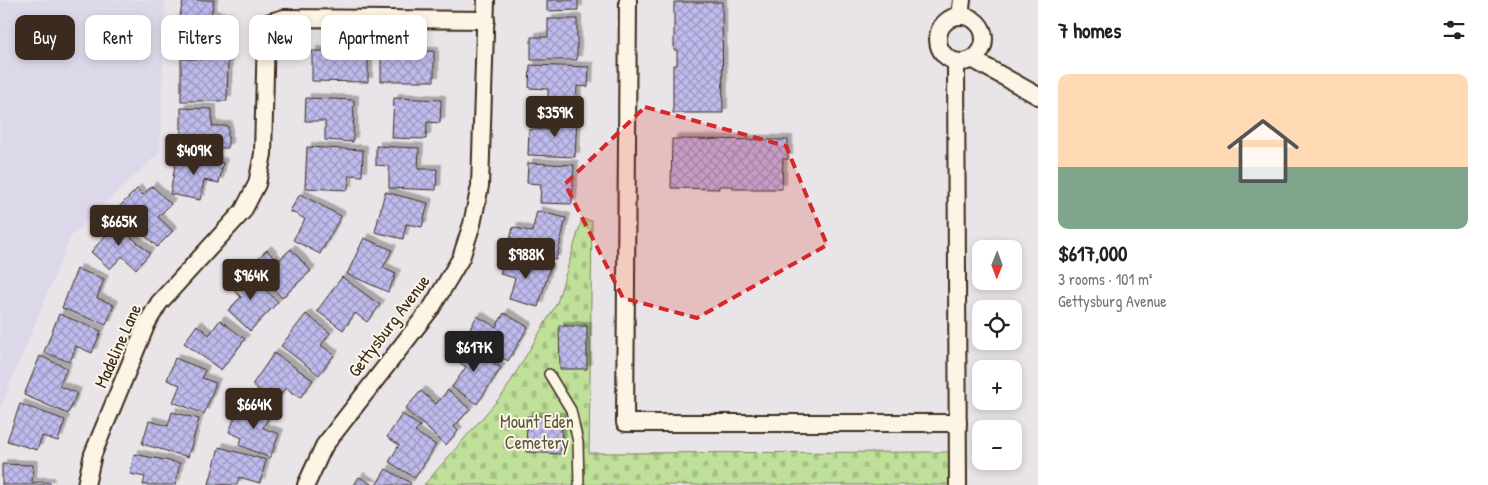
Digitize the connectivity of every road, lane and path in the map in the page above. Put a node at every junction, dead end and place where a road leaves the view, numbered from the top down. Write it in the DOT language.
graph roads {
  1 [pos="486,0"];
  2 [pos="628,0"];
  3 [pos="961,8"];
  4 [pos="486,20"];
  5 [pos="974,60"];
  6 [pos="956,62"];
  7 [pos="1038,96"];
  8 [pos="549,374"];
  9 [pos="958,423"];
  10 [pos="86,485"];
  11 [pos="306,485"];
  12 [pos="579,485"];
  13 [pos="958,485"];
  1 -- 4 [label="street, Gettysburg Avenue"];
  2 -- 9 [label="street"];
  3 -- 5 [label="street"];
  3 -- 6 [label="street"];
  4 -- 10 [label="street, Madeline Lane"];
  4 -- 11 [label="street, Gettysburg Avenue"];
  5 -- 6 [label="street"];
  5 -- 7 [label="street"];
  6 -- 9 [label="street"];
  8 -- 12 [label="lane"];
  9 -- 13 [label="street"];
}
